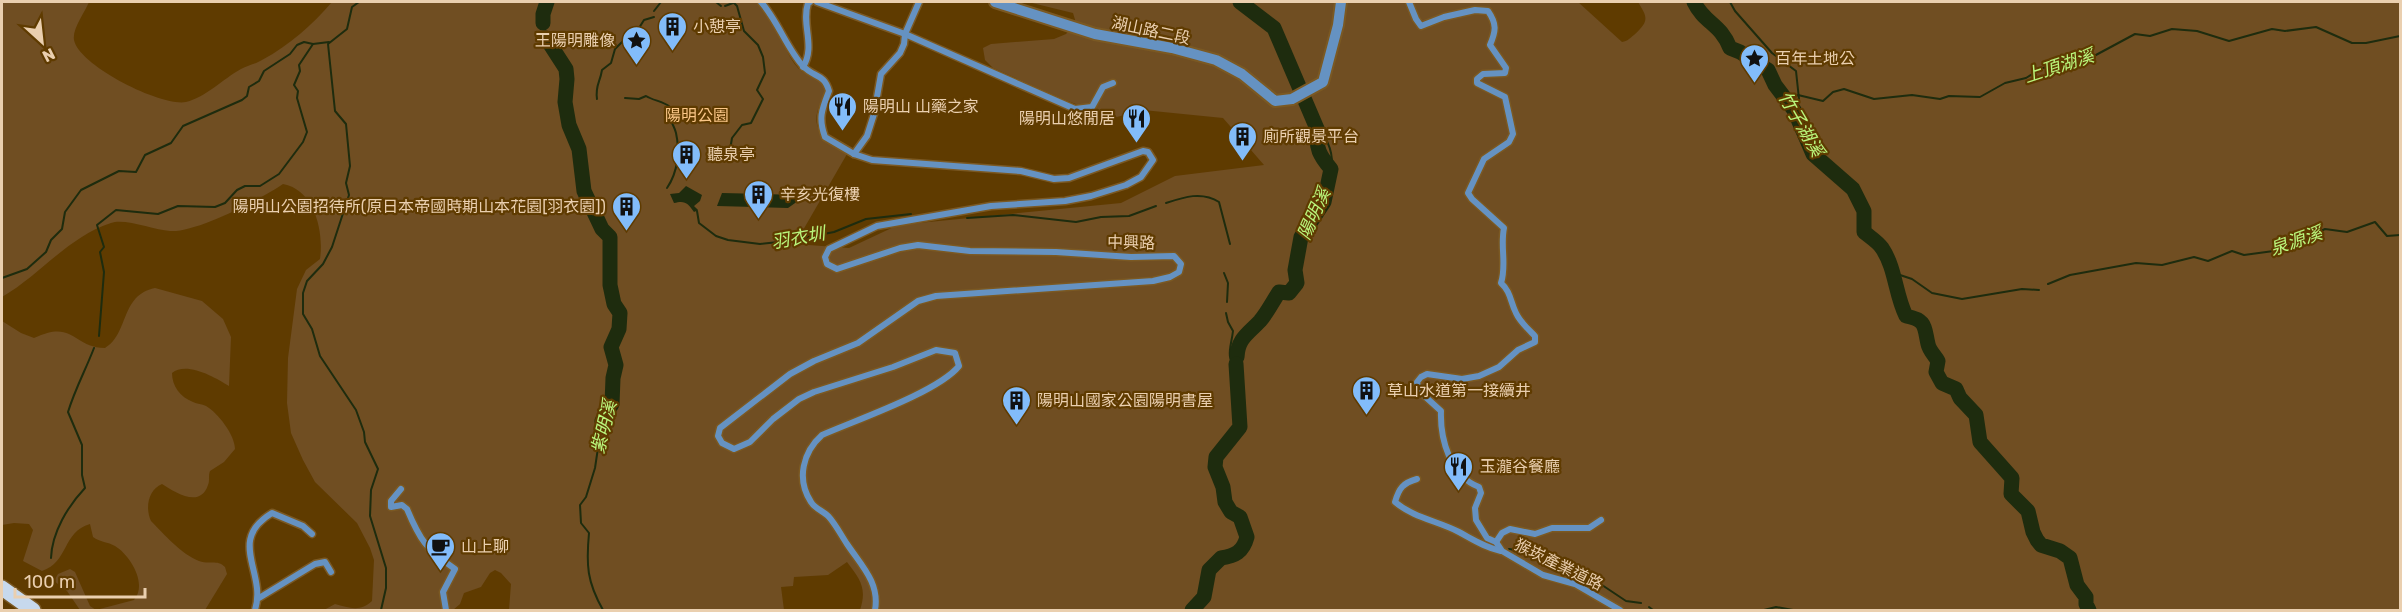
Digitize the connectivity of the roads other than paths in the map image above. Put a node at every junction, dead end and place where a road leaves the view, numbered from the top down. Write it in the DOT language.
graph roads {
  1 [pos="761,2"];
  2 [pos="810,2"];
  3 [pos="817,2"];
  4 [pos="919,2"];
  5 [pos="995,2"];
  6 [pos="1341,2"];
  7 [pos="1408,2"];
  8 [pos="905,34"];
  9 [pos="803,67"];
  10 [pos="1113,83"];
  11 [pos="854,154"];
  12 [pos="1418,478"];
  13 [pos="401,489"];
  14 [pos="1601,520"];
  15 [pos="312,534"];
  16 [pos="1496,542"];
  17 [pos="1502,551"];
  18 [pos="331,572"];
  19 [pos="2,588"];
  20 [pos="259,598"];
  21 [pos="33,610"];
  22 [pos="255,610"];
  23 [pos="446,610"];
  24 [pos="875,610"];
  25 [pos="1620,610"];
  1 -- 9 [label="street, 中興路"];
  2 -- 9 [label="street"];
  3 -- 8 [label="street"];
  4 -- 8 [label="street"];
  5 -- 6 [label="street, 湖山路二段"];
  7 -- 16 [label="street, 猴崁產業道路"];
  8 -- 10 [label="street"];
  8 -- 11 [label="street"];
  9 -- 11 [label="street, 中興路"];
  11 -- 24 [label="street, 中興路"];
  12 -- 17 [label="street"];
  13 -- 23 [label="street"];
  14 -- 16 [label="street"];
  15 -- 20 [label="street"];
  16 -- 17 [label="street, 猴崁產業道路"];
  17 -- 25 [label="street, 猴崁產業道路"];
  18 -- 20 [label="street"];
  19 -- 21 [label="main road"];
  20 -- 22 [label="street"];
}
